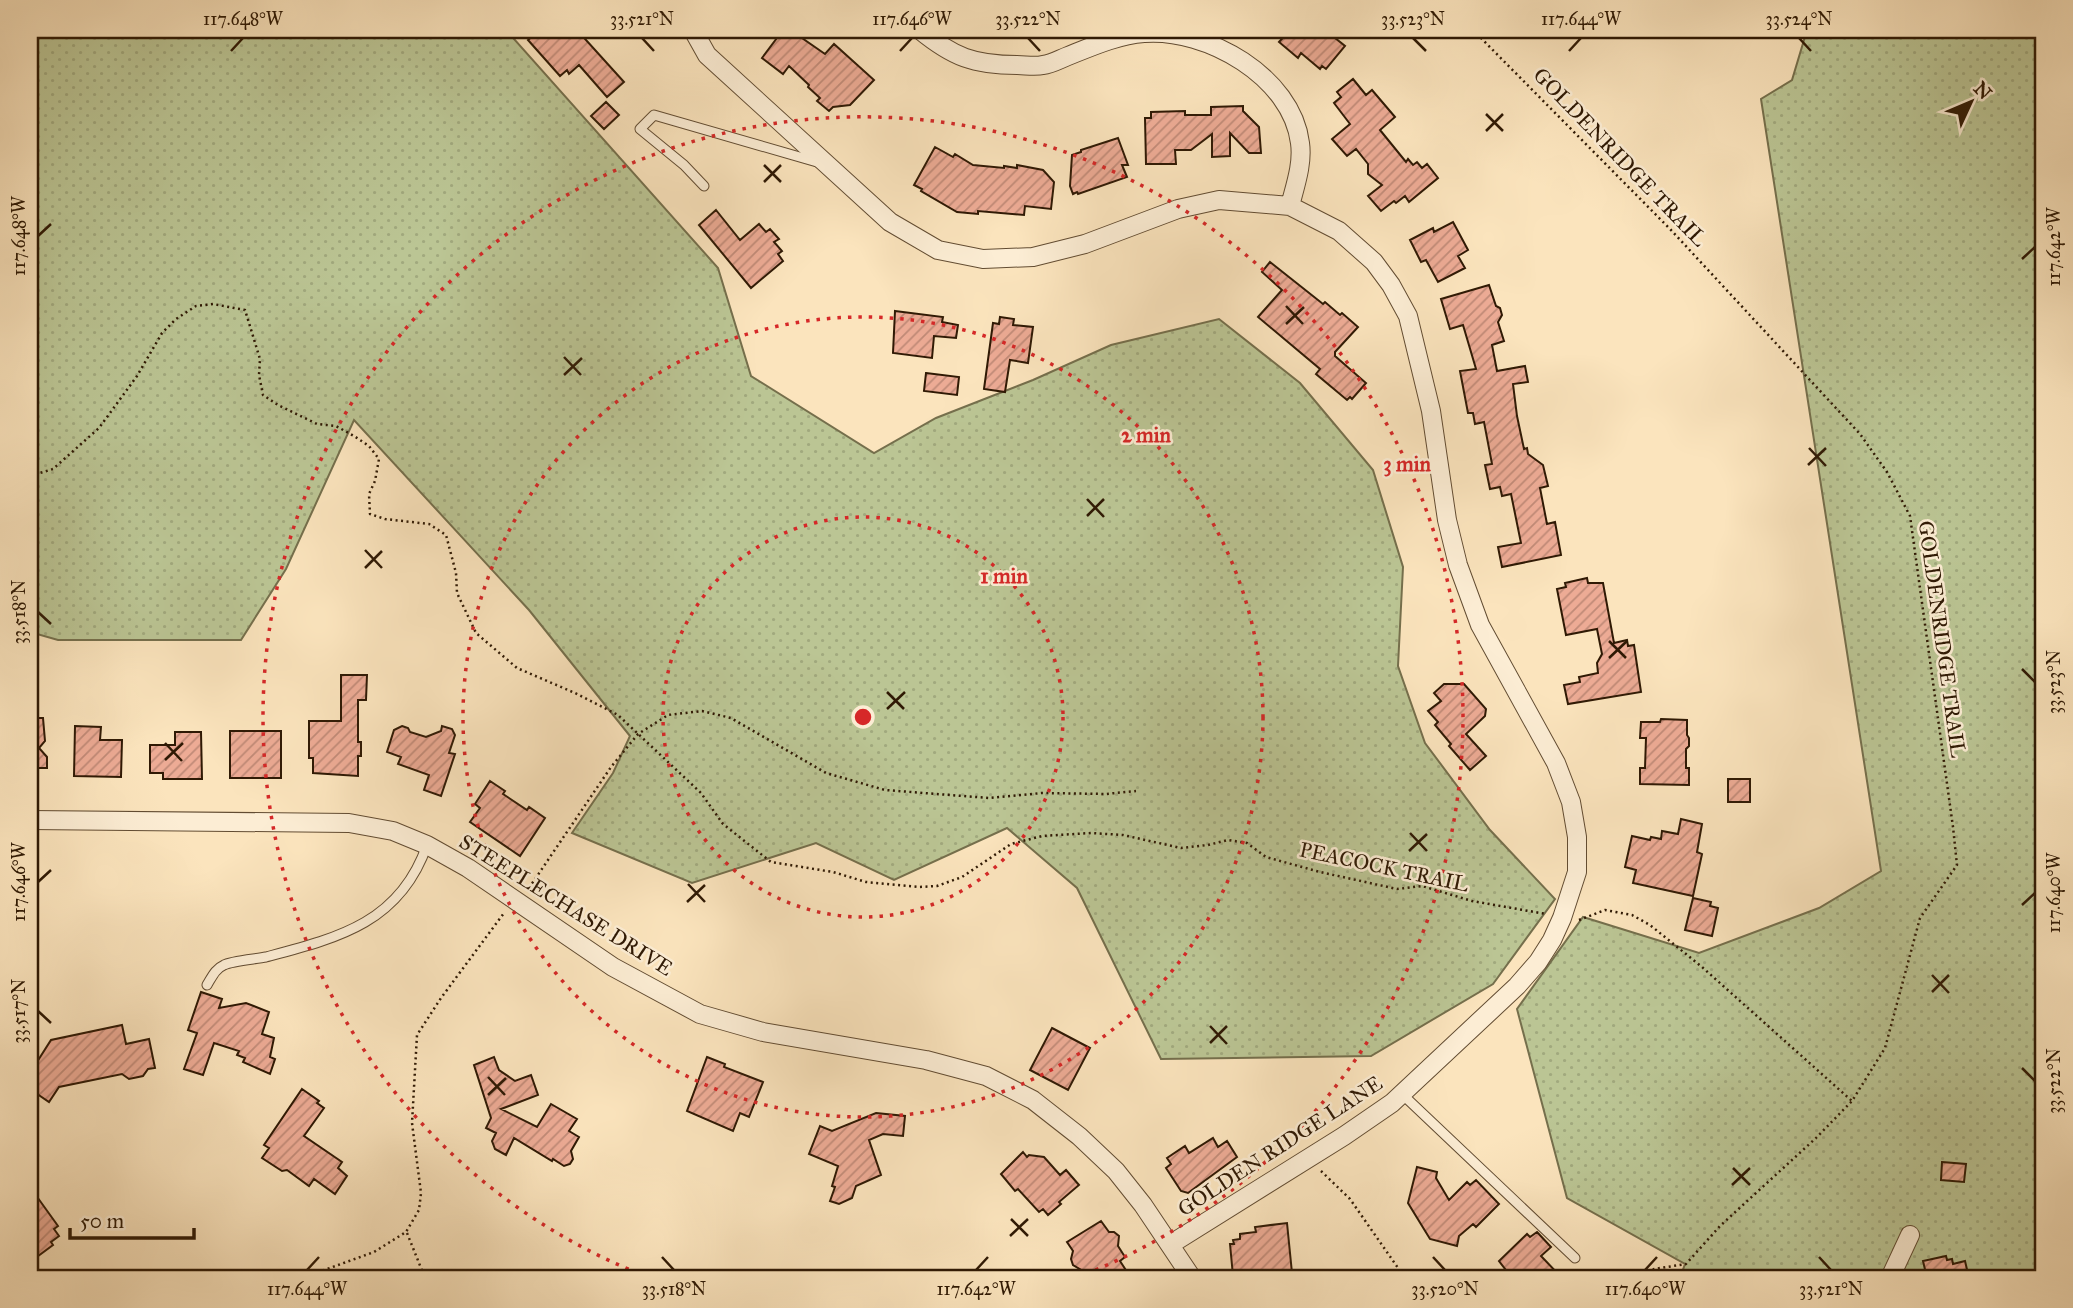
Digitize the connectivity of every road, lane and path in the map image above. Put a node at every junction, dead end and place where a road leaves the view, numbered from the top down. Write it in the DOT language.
graph roads {
  1 [pos="693,30"];
  2 [pos="920,30"];
  3 [pos="1473,30"];
  4 [pos="2033,30"];
  5 [pos="2043,37"];
  6 [pos="826,165"];
  7 [pos="704,186"];
  8 [pos="1290,206"];
  9 [pos="30,476"];
  10 [pos="638,734"];
  11 [pos="1136,791"];
  12 [pos="30,820"];
  13 [pos="427,845"];
  14 [pos="516,901"];
  15 [pos="1562,918"];
  16 [pos="208,985"];
  17 [pos="1402,1094"];
  18 [pos="1852,1101"];
  19 [pos="1308,1158"];
  20 [pos="406,1232"];
  21 [pos="1910,1235"];
  22 [pos="1171,1244"];
  23 [pos="1575,1258"];
  24 [pos="276,1278"];
  25 [pos="425,1278"];
  26 [pos="1192,1278"];
  27 [pos="1405,1278"];
  28 [pos="1643,1278"];
  29 [pos="1890,1278"];
  1 -- 6 [label="street, GOLDEN RIDGE LANE"];
  2 -- 8 [label="street"];
  3 -- 18 [label="path, GOLDENRIDGE TRAIL"];
  4 -- 5 [label="path"];
  6 -- 7 [label="lane"];
  6 -- 8 [label="street, GOLDEN RIDGE LANE"];
  8 -- 15 [label="street, GOLDEN RIDGE LANE"];
  9 -- 10 [label="path, PEACOCK TRAIL"];
  10 -- 11 [label="path"];
  10 -- 14 [label="path"];
  10 -- 15 [label="path, PEACOCK TRAIL"];
  12 -- 13 [label="street, STEEPLECHASE DRIVE"];
  13 -- 14 [label="street, STEEPLECHASE DRIVE"];
  13 -- 16 [label="lane"];
  14 -- 20 [label="path"];
  14 -- 22 [label="street, STEEPLECHASE DRIVE"];
  15 -- 17 [label="street, GOLDEN RIDGE LANE"];
  15 -- 18 [label="path, PEACOCK TRAIL"];
  17 -- 19 [label="street, GOLDEN RIDGE LANE"];
  17 -- 23 [label="lane"];
  18 -- 28 [label="path, GOLDENRIDGE TRAIL"];
  19 -- 22 [label="street, GOLDEN RIDGE LANE"];
  19 -- 27 [label="path"];
  20 -- 24 [label="path"];
  20 -- 25 [label="path"];
  21 -- 29 [label="street"];
  22 -- 26 [label="street, STEEPLECHASE DRIVE"];
}
